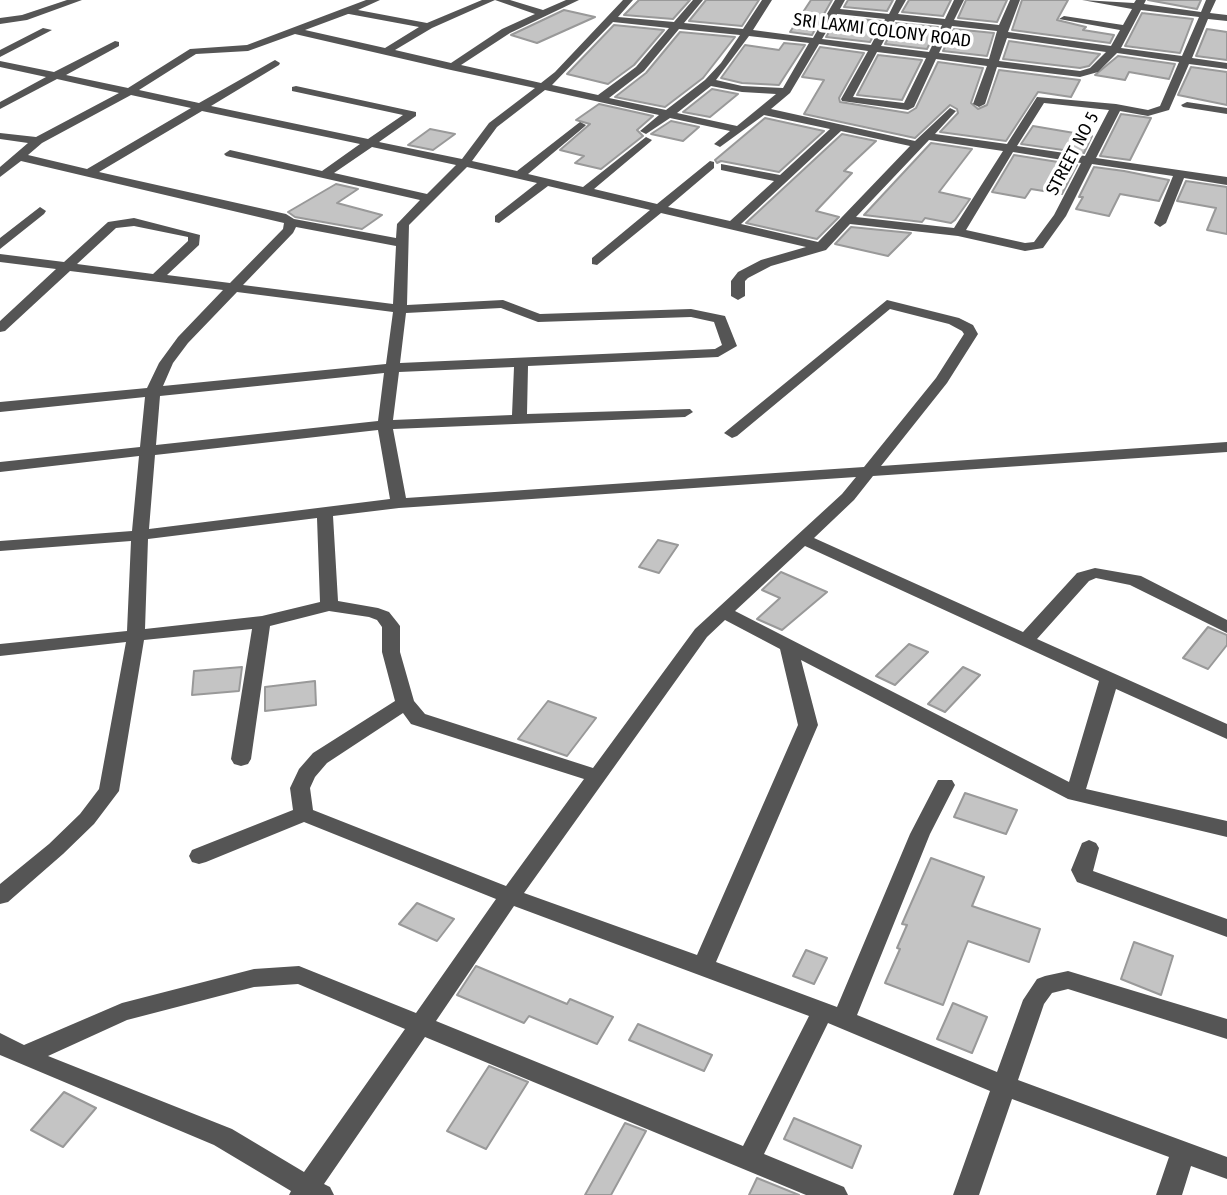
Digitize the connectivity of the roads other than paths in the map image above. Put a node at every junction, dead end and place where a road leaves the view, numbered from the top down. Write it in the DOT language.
graph roads {
  1 [pos="77,0"];
  2 [pos="376,0"];
  3 [pos="489,0"];
  4 [pos="499,0"];
  5 [pos="574,0"];
  6 [pos="628,0"];
  7 [pos="698,0"];
  8 [pos="767,0"];
  9 [pos="901,0"];
  10 [pos="959,0"];
  11 [pos="1014,0"];
  12 [pos="1087,0"];
  13 [pos="1211,0"];
  14 [pos="1140,3"];
  15 [pos="837,5"];
  16 [pos="347,10"];
  17 [pos="541,13"];
  18 [pos="1204,15"];
  19 [pos="893,16"];
  20 [pos="612,19"];
  21 [pos="1064,19"];
  22 [pos="1227,19"];
  23 [pos="0,21"];
  24 [pos="949,22"];
  25 [pos="677,25"];
  26 [pos="428,26"];
  27 [pos="1125,28"];
  28 [pos="47,30"];
  29 [pos="295,31"];
  30 [pos="1002,31"];
  31 [pos="744,32"];
  32 [pos="816,40"];
  33 [pos="115,44"];
  34 [pos="872,50"];
  35 [pos="1115,50"];
  36 [pos="385,52"];
  37 [pos="0,54"];
  38 [pos="934,54"];
  39 [pos="1185,59"];
  40 [pos="994,63"];
  41 [pos="0,64"];
  42 [pos="275,64"];
  43 [pos="1227,66"];
  44 [pos="451,67"];
  45 [pos="54,77"];
  46 [pos="709,82"];
  47 [pos="540,87"];
  48 [pos="296,89"];
  49 [pos="786,91"];
  50 [pos="129,92"];
  51 [pos="599,100"];
  52 [pos="979,104"];
  53 [pos="1187,105"];
  54 [pos="0,106"];
  55 [pos="205,106"];
  56 [pos="1116,107"];
  57 [pos="763,111"];
  58 [pos="950,111"];
  59 [pos="1227,111"];
  60 [pos="666,116"];
  61 [pos="580,125"];
  62 [pos="839,127"];
  63 [pos="739,130"];
  64 [pos="0,136"];
  65 [pos="38,141"];
  66 [pos="923,141"];
  67 [pos="371,144"];
  68 [pos="720,144"];
  69 [pos="1012,150"];
  70 [pos="230,155"];
  71 [pos="19,157"];
  72 [pos="1088,162"];
  73 [pos="465,163"];
  74 [pos="710,165"];
  75 [pos="725,167"];
  76 [pos="0,173"];
  77 [pos="87,174"];
  78 [pos="325,174"];
  79 [pos="1180,174"];
  80 [pos="519,175"];
  81 [pos="784,179"];
  82 [pos="1227,181"];
  83 [pos="545,182"];
  84 [pos="584,191"];
  85 [pos="428,198"];
  86 [pos="663,208"];
  87 [pos="40,211"];
  88 [pos="499,219"];
  89 [pos="847,220"];
  90 [pos="290,222"];
  91 [pos="1160,223"];
  92 [pos="732,226"];
  93 [pos="958,232"];
  94 [pos="402,243"];
  95 [pos="0,245"];
  96 [pos="821,247"];
  97 [pos="0,258"];
  98 [pos="597,261"];
  99 [pos="64,267"];
  100 [pos="156,278"];
  101 [pos="232,286"];
  102 [pos="738,296"];
  103 [pos="400,309"];
  104 [pos="0,328"];
  105 [pos="521,362"];
  106 [pos="392,368"];
  107 [pos="153,391"];
  108 [pos="0,407"];
  109 [pos="685,412"];
  110 [pos="519,419"];
  111 [pos="384,425"];
  112 [pos="732,433"];
  113 [pos="1227,447"];
  114 [pos="148,450"];
  115 [pos="0,467"];
  116 [pos="867,471"];
  117 [pos="398,503"];
  118 [pos="325,510"];
  119 [pos="140,535"];
  120 [pos="805,540"];
  121 [pos="0,546"];
  122 [pos="329,605"];
  123 [pos="725,613"];
  124 [pos="262,622"];
  125 [pos="1227,627"];
  126 [pos="136,637"];
  127 [pos="1024,642"];
  128 [pos="789,649"];
  129 [pos="0,650"];
  130 [pos="1109,680"];
  131 [pos="405,703"];
  132 [pos="1227,733"];
  133 [pos="241,759"];
  134 [pos="599,777"];
  135 [pos="945,785"];
  136 [pos="1075,794"];
  137 [pos="304,814"];
  138 [pos="1227,829"];
  139 [pos="1089,848"];
  140 [pos="199,856"];
  141 [pos="0,896"];
  142 [pos="510,896"];
  143 [pos="1227,928"];
  144 [pos="703,967"];
  145 [pos="833,1015"];
  146 [pos="419,1023"];
  147 [pos="1227,1029"];
  148 [pos="0,1043"];
  149 [pos="23,1056"];
  150 [pos="1003,1085"];
  151 [pos="1182,1154"];
  152 [pos="749,1160"];
  153 [pos="1227,1168"];
  154 [pos="310,1193"];
  155 [pos="835,1195"];
  156 [pos="966,1195"];
  157 [pos="1169,1195"];
  1 -- 23 [label="street"];
  2 -- 16 [label="street"];
  3 -- 26 [label="street"];
  4 -- 17 [label="street"];
  5 -- 17 [label="street"];
  6 -- 20 [label="street"];
  7 -- 25 [label="street"];
  8 -- 31 [label="street"];
  9 -- 19 [label="street"];
  10 -- 24 [label="street"];
  11 -- 30 [label="street"];
  12 -- 14 [label="street"];
  13 -- 18 [label="street, STREET NO 5"];
  14 -- 18 [label="street"];
  14 -- 27 [label="street, SRI LAXMI COLONY ROAD"];
  15 -- 19 [label="street"];
  15 -- 32 [label="street"];
  16 -- 26 [label="street"];
  16 -- 29 [label="street"];
  17 -- 44 [label="street"];
  18 -- 22 [label="street"];
  18 -- 39 [label="street, STREET NO 5"];
  19 -- 24 [label="street"];
  19 -- 34 [label="street"];
  20 -- 25 [label="street, SRI LAXMI COLONY ROAD"];
  20 -- 47 [label="street"];
  21 -- 27 [label="street"];
  24 -- 30 [label="street"];
  24 -- 38 [label="street"];
  25 -- 31 [label="street, SRI LAXMI COLONY ROAD"];
  25 -- 51 [label="street"];
  26 -- 36 [label="street"];
  27 -- 35 [label="street, SRI LAXMI COLONY ROAD"];
  28 -- 37 [label="street"];
  29 -- 36 [label="street"];
  29 -- 50 [label="street"];
  30 -- 35 [label="street"];
  30 -- 40 [label="street"];
  31 -- 32 [label="street, SRI LAXMI COLONY ROAD"];
  31 -- 46 [label="street"];
  32 -- 34 [label="street, SRI LAXMI COLONY ROAD"];
  32 -- 49 [label="street"];
  33 -- 45 [label="street"];
  34 -- 38 [label="street, SRI LAXMI COLONY ROAD"];
  34 -- 38 [label="street"];
  35 -- 39 [label="street"];
  35 -- 40 [label="street, SRI LAXMI COLONY ROAD"];
  36 -- 44 [label="street"];
  38 -- 40 [label="street, SRI LAXMI COLONY ROAD"];
  39 -- 43 [label="street"];
  39 -- 56 [label="street, STREET NO 5"];
  40 -- 52 [label="street"];
  41 -- 45 [label="street"];
  42 -- 55 [label="street"];
  44 -- 47 [label="street"];
  45 -- 50 [label="street"];
  45 -- 54 [label="street"];
  46 -- 49 [label="street"];
  46 -- 60 [label="street"];
  47 -- 51 [label="street"];
  47 -- 73 [label="street"];
  48 -- 67 [label="street"];
  49 -- 57 [label="street"];
  50 -- 55 [label="street"];
  50 -- 65 [label="street"];
  51 -- 60 [label="street"];
  53 -- 59 [label="street"];
  55 -- 67 [label="street"];
  55 -- 77 [label="street"];
  56 -- 69 [label="street"];
  56 -- 72 [label="street, STREET NO 5"];
  57 -- 62 [label="street"];
  57 -- 63 [label="street"];
  58 -- 66 [label="street"];
  60 -- 63 [label="street"];
  60 -- 84 [label="street"];
  61 -- 80 [label="street"];
  62 -- 66 [label="street"];
  62 -- 81 [label="street"];
  63 -- 68 [label="street"];
  64 -- 65 [label="street"];
  65 -- 71 [label="street"];
  66 -- 69 [label="street"];
  66 -- 89 [label="street"];
  67 -- 73 [label="street"];
  67 -- 78 [label="street"];
  69 -- 72 [label="street"];
  69 -- 93 [label="street"];
  70 -- 78 [label="street"];
  71 -- 76 [label="street"];
  71 -- 77 [label="street"];
  72 -- 79 [label="street"];
  72 -- 93 [label="street, STREET NO 5"];
  73 -- 80 [label="street"];
  73 -- 85 [label="street"];
  74 -- 86 [label="street"];
  75 -- 81 [label="street"];
  77 -- 90 [label="street"];
  78 -- 85 [label="street"];
  79 -- 82 [label="street"];
  79 -- 91 [label="street"];
  80 -- 83 [label="street"];
  81 -- 92 [label="street"];
  83 -- 84 [label="street"];
  83 -- 88 [label="street"];
  84 -- 86 [label="street"];
  85 -- 94 [label="street"];
  86 -- 92 [label="street"];
  86 -- 98 [label="street"];
  87 -- 95 [label="street"];
  89 -- 93 [label="street"];
  89 -- 96 [label="street"];
  90 -- 94 [label="street"];
  90 -- 101 [label="street"];
  92 -- 96 [label="street"];
  94 -- 103 [label="street"];
  96 -- 102 [label="street"];
  97 -- 99 [label="street"];
  99 -- 100 [label="street"];
  99 -- 100 [label="street"];
  99 -- 104 [label="street"];
  100 -- 101 [label="street"];
  101 -- 103 [label="street"];
  101 -- 107 [label="street"];
  103 -- 105 [label="street"];
  103 -- 106 [label="street"];
  105 -- 106 [label="street"];
  105 -- 110 [label="street"];
  106 -- 107 [label="street"];
  106 -- 111 [label="street"];
  107 -- 108 [label="street"];
  107 -- 114 [label="street"];
  109 -- 110 [label="street"];
  110 -- 111 [label="street"];
  111 -- 114 [label="street"];
  111 -- 117 [label="street"];
  112 -- 116 [label="street"];
  113 -- 116 [label="street"];
  114 -- 115 [label="street"];
  114 -- 119 [label="street"];
  116 -- 117 [label="street"];
  116 -- 120 [label="street"];
  117 -- 118 [label="street"];
  118 -- 119 [label="street"];
  118 -- 122 [label="street"];
  119 -- 121 [label="street"];
  119 -- 126 [label="street"];
  120 -- 123 [label="street"];
  120 -- 127 [label="street"];
  122 -- 124 [label="street"];
  122 -- 131 [label="street"];
  123 -- 128 [label="street"];
  123 -- 134 [label="street"];
  124 -- 126 [label="street"];
  124 -- 133 [label="street"];
  125 -- 127 [label="street"];
  126 -- 129 [label="street"];
  126 -- 141 [label="street"];
  127 -- 130 [label="street"];
  128 -- 136 [label="street"];
  128 -- 144 [label="street"];
  130 -- 132 [label="street"];
  130 -- 136 [label="street"];
  131 -- 134 [label="street"];
  131 -- 137 [label="street"];
  134 -- 142 [label="street"];
  135 -- 145 [label="street"];
  136 -- 138 [label="street"];
  137 -- 140 [label="street"];
  137 -- 142 [label="street"];
  139 -- 143 [label="street"];
  142 -- 144 [label="street"];
  142 -- 146 [label="street"];
  144 -- 145 [label="street"];
  145 -- 150 [label="street"];
  145 -- 152 [label="street"];
  146 -- 149 [label="street"];
  146 -- 152 [label="street"];
  146 -- 154 [label="street"];
  147 -- 150 [label="street"];
  148 -- 149 [label="street"];
  149 -- 154 [label="street"];
  150 -- 151 [label="street"];
  150 -- 156 [label="street"];
  151 -- 153 [label="street"];
  151 -- 157 [label="street"];
  152 -- 155 [label="street"];
}
